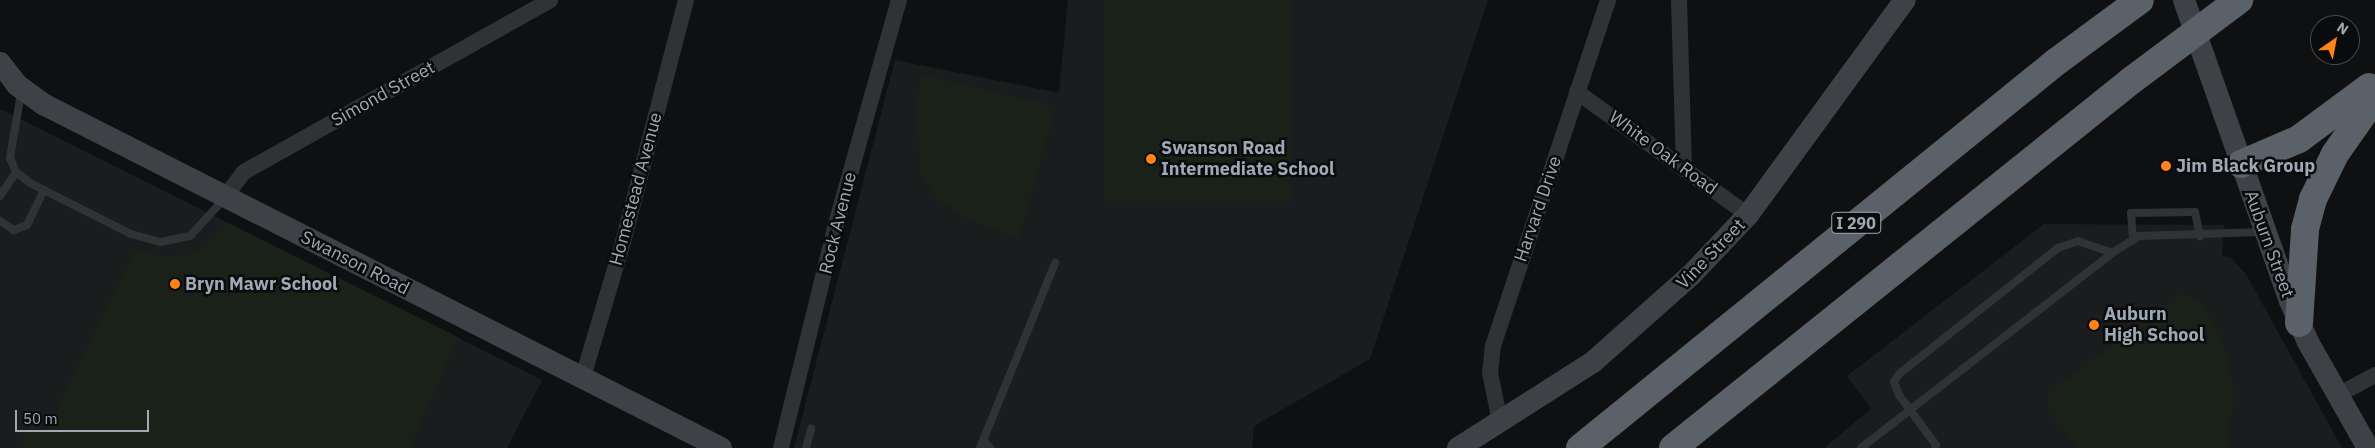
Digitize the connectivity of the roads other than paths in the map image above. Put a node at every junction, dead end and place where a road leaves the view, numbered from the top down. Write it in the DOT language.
graph roads {
  1 [pos="550,0"];
  2 [pos="686,0"];
  3 [pos="899,0"];
  4 [pos="1608,0"];
  5 [pos="1679,0"];
  6 [pos="1905,0"];
  7 [pos="2184,0"];
  8 [pos="2237,1"];
  9 [pos="2138,2"];
  10 [pos="0,62"];
  11 [pos="2375,82"];
  12 [pos="21,89"];
  13 [pos="1578,92"];
  14 [pos="2375,97"];
  15 [pos="2241,164"];
  16 [pos="1684,169"];
  17 [pos="16,172"];
  18 [pos="44,190"];
  19 [pos="0,196"];
  20 [pos="225,197"];
  21 [pos="1748,215"];
  22 [pos="0,221"];
  23 [pos="2265,232"];
  24 [pos="2200,236"];
  25 [pos="2133,240"];
  26 [pos="2112,253"];
  27 [pos="1055,263"];
  28 [pos="2299,323"];
  29 [pos="2375,375"];
  30 [pos="583,377"];
  31 [pos="2338,395"];
  32 [pos="1910,408"];
  33 [pos="1500,422"];
  34 [pos="811,429"];
  35 [pos="2366,439"];
  36 [pos="984,440"];
  37 [pos="721,448"];
  38 [pos="781,448"];
  39 [pos="806,448"];
  40 [pos="980,448"];
  41 [pos="990,448"];
  42 [pos="1458,448"];
  43 [pos="1580,448"];
  44 [pos="1673,448"];
  45 [pos="1861,448"];
  46 [pos="1934,448"];
  1 -- 20 [label="street, Simond Street"];
  2 -- 30 [label="street, Homestead Avenue"];
  3 -- 38 [label="street, Rock Avenue"];
  4 -- 13 [label="street, Harvard Drive"];
  5 -- 16 [label="street"];
  6 -- 21 [label="street, Vine Street"];
  7 -- 15 [label="street, Auburn Street"];
  8 -- 44 [label="highway"];
  9 -- 43 [label="highway, I 290"];
  10 -- 12 [label="street, Swanson Road"];
  11 -- 15 [label="highway"];
  12 -- 17 [label="lane"];
  12 -- 20 [label="street, Swanson Road"];
  13 -- 16 [label="street, White Oak Road"];
  13 -- 33 [label="street, Harvard Drive"];
  14 -- 28 [label="highway"];
  15 -- 23 [label="street, Auburn Street"];
  16 -- 21 [label="street, White Oak Road"];
  17 -- 18 [label="lane"];
  17 -- 19 [label="lane"];
  18 -- 20 [label="lane"];
  18 -- 22 [label="lane"];
  20 -- 30 [label="street, Swanson Road"];
  21 -- 33 [label="street, Vine Street"];
  23 -- 24 [label="lane"];
  23 -- 28 [label="street, Auburn Street"];
  24 -- 25 [label="lane"];
  24 -- 25 [label="lane"];
  25 -- 26 [label="lane"];
  26 -- 32 [label="lane"];
  26 -- 32 [label="lane"];
  27 -- 36 [label="lane"];
  28 -- 31 [label="street, Auburn Street"];
  29 -- 31 [label="street"];
  30 -- 37 [label="street, Swanson Road"];
  31 -- 35 [label="street, Auburn Street"];
  32 -- 45 [label="lane"];
  32 -- 46 [label="lane"];
  33 -- 42 [label="street, Vine Street"];
  34 -- 39 [label="lane"];
  36 -- 40 [label="lane"];
  36 -- 41 [label="lane"];
}
